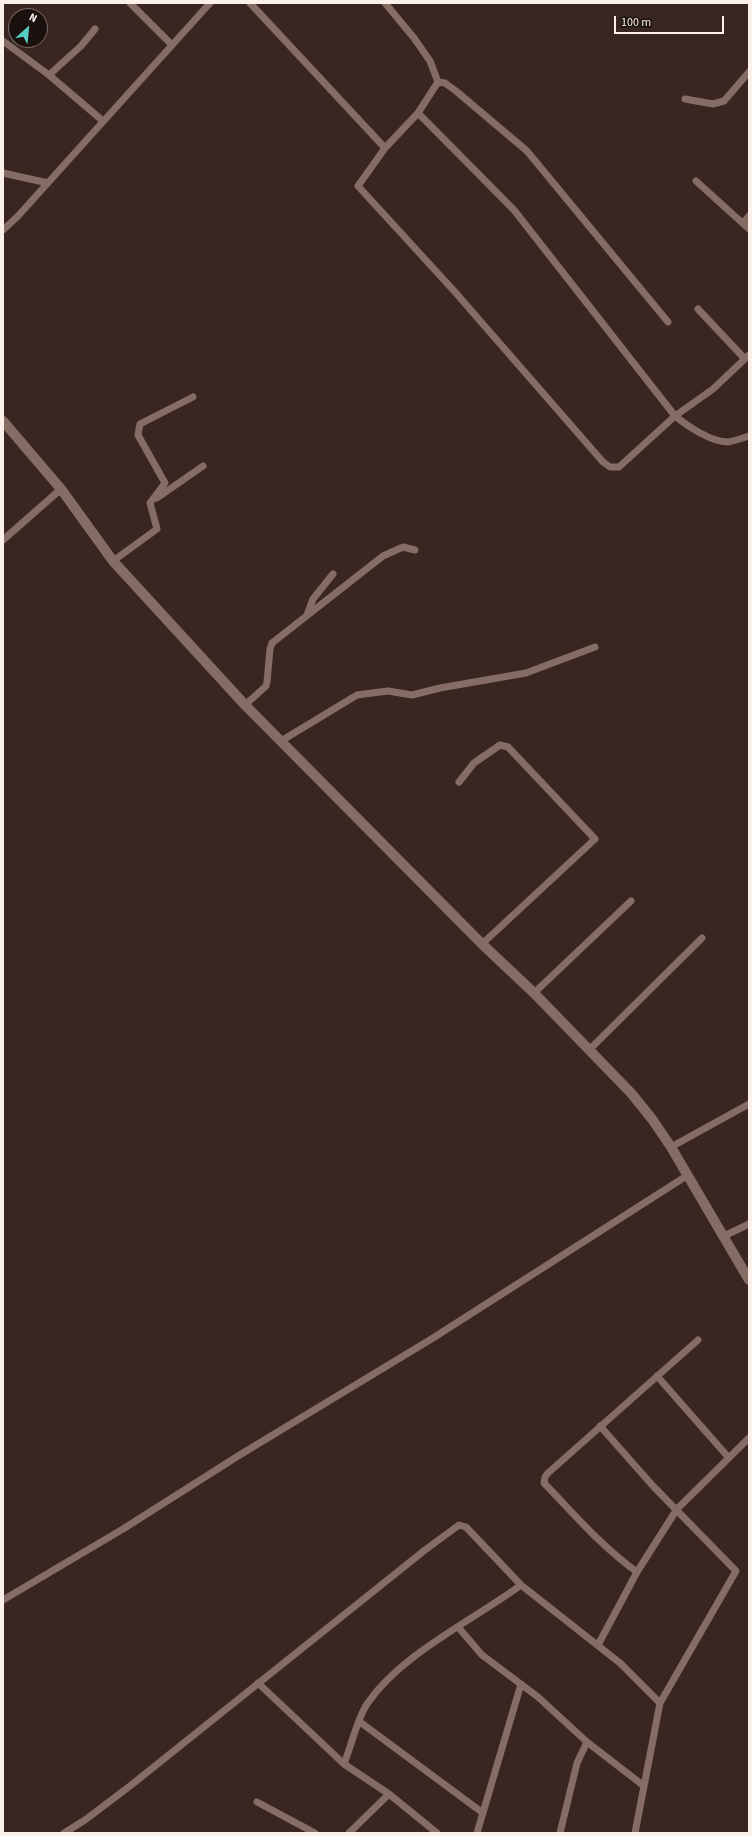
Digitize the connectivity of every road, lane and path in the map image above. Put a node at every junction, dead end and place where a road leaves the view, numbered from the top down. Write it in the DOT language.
graph roads {
  1 [pos="130,3"];
  2 [pos="210,3"];
  3 [pos="250,3"];
  4 [pos="386,3"];
  5 [pos="95,29"];
  6 [pos="3,41"];
  7 [pos="171,44"];
  8 [pos="749,72"];
  9 [pos="49,75"];
  10 [pos="438,82"];
  11 [pos="684,99"];
  12 [pos="418,113"];
  13 [pos="103,121"];
  14 [pos="385,148"];
  15 [pos="3,173"];
  16 [pos="696,181"];
  17 [pos="48,183"];
  18 [pos="749,216"];
  19 [pos="743,223"];
  20 [pos="749,229"];
  21 [pos="3,230"];
  22 [pos="698,309"];
  23 [pos="668,322"];
  24 [pos="747,357"];
  25 [pos="193,397"];
  26 [pos="675,416"];
  27 [pos="3,421"];
  28 [pos="749,436"];
  29 [pos="203,466"];
  30 [pos="61,489"];
  31 [pos="150,503"];
  32 [pos="3,540"];
  33 [pos="415,550"];
  34 [pos="113,561"];
  35 [pos="333,574"];
  36 [pos="307,616"];
  37 [pos="595,647"];
  38 [pos="245,705"];
  39 [pos="281,741"];
  40 [pos="459,782"];
  41 [pos="632,901"];
  42 [pos="702,938"];
  43 [pos="482,944"];
  44 [pos="534,993"];
  45 [pos="589,1050"];
  46 [pos="749,1104"];
  47 [pos="671,1147"];
  48 [pos="688,1175"];
  49 [pos="749,1224"];
  50 [pos="724,1236"];
  51 [pos="749,1280"];
  52 [pos="698,1340"];
  53 [pos="657,1376"];
  54 [pos="600,1426"];
  55 [pos="749,1438"];
  56 [pos="729,1458"];
  57 [pos="677,1509"];
  58 [pos="637,1572"];
  59 [pos="521,1585"];
  60 [pos="3,1600"];
  61 [pos="458,1627"];
  62 [pos="598,1646"];
  63 [pos="258,1683"];
  64 [pos="521,1684"];
  65 [pos="660,1702"];
  66 [pos="360,1722"];
  67 [pos="587,1742"];
  68 [pos="344,1764"];
  69 [pos="644,1786"];
  70 [pos="389,1794"];
  71 [pos="256,1802"];
  72 [pos="483,1813"];
  73 [pos="64,1833"];
  74 [pos="315,1833"];
  75 [pos="350,1833"];
  76 [pos="437,1833"];
  77 [pos="477,1833"];
  78 [pos="560,1833"];
  79 [pos="635,1833"];
  1 -- 7 [label="street"];
  2 -- 7 [label="street"];
  3 -- 14 [label="street"];
  4 -- 10 [label="street"];
  5 -- 9 [label="street"];
  6 -- 9 [label="street"];
  7 -- 13 [label="street"];
  8 -- 11 [label="street"];
  9 -- 13 [label="street"];
  10 -- 12 [label="street"];
  10 -- 23 [label="street"];
  12 -- 14 [label="street"];
  12 -- 26 [label="street"];
  13 -- 17 [label="street"];
  14 -- 26 [label="street"];
  15 -- 17 [label="street"];
  16 -- 19 [label="street"];
  17 -- 21 [label="street"];
  18 -- 19 [label="street"];
  19 -- 20 [label="street"];
  22 -- 24 [label="street"];
  24 -- 26 [label="street"];
  25 -- 31 [label="street"];
  26 -- 28 [label="street"];
  27 -- 30 [label="main road"];
  29 -- 31 [label="street"];
  30 -- 32 [label="street"];
  30 -- 34 [label="main road"];
  31 -- 34 [label="street"];
  33 -- 36 [label="street"];
  34 -- 38 [label="main road"];
  35 -- 36 [label="street"];
  36 -- 38 [label="street"];
  37 -- 39 [label="street"];
  38 -- 39 [label="main road"];
  39 -- 43 [label="main road"];
  40 -- 43 [label="street"];
  41 -- 44 [label="street"];
  42 -- 45 [label="street"];
  43 -- 44 [label="main road"];
  44 -- 45 [label="main road"];
  45 -- 47 [label="main road"];
  46 -- 47 [label="street"];
  47 -- 48 [label="main road"];
  48 -- 50 [label="main road"];
  48 -- 60 [label="street"];
  49 -- 50 [label="street"];
  50 -- 51 [label="main road"];
  52 -- 53 [label="street"];
  53 -- 54 [label="street"];
  53 -- 56 [label="street"];
  54 -- 57 [label="street"];
  54 -- 58 [label="street"];
  55 -- 56 [label="street"];
  56 -- 57 [label="street"];
  57 -- 58 [label="street"];
  57 -- 65 [label="street"];
  58 -- 62 [label="street"];
  59 -- 61 [label="street"];
  59 -- 62 [label="street"];
  59 -- 63 [label="street"];
  61 -- 64 [label="street"];
  61 -- 66 [label="street"];
  62 -- 65 [label="street"];
  63 -- 68 [label="street"];
  63 -- 73 [label="street"];
  64 -- 67 [label="street"];
  64 -- 72 [label="street"];
  65 -- 69 [label="street"];
  66 -- 68 [label="street"];
  66 -- 72 [label="street"];
  67 -- 69 [label="street"];
  67 -- 78 [label="street"];
  68 -- 70 [label="street"];
  69 -- 79 [label="street"];
  70 -- 75 [label="street"];
  70 -- 76 [label="street"];
  71 -- 74 [label="street"];
  72 -- 77 [label="street"];
}
